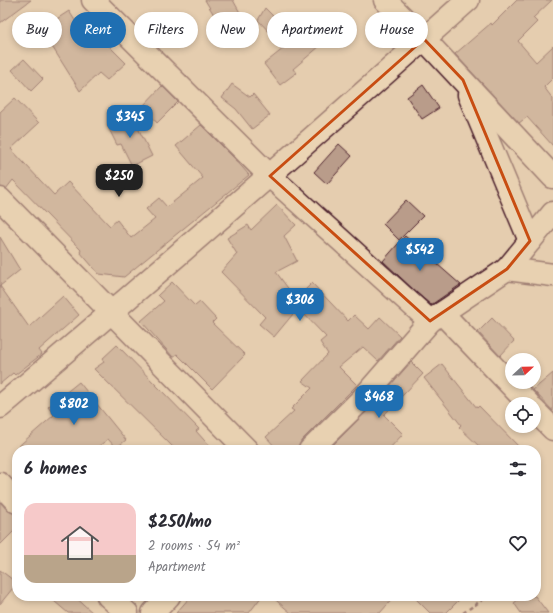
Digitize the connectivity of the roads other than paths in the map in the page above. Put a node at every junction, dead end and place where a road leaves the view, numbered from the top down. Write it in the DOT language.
graph roads {
  1 [pos="93,0"];
  2 [pos="385,0"];
  3 [pos="468,0"];
  4 [pos="397,12"];
  5 [pos="428,35"];
  6 [pos="428,43"];
  7 [pos="414,48"];
  8 [pos="463,80"];
  9 [pos="270,176"];
  10 [pos="553,177"];
  11 [pos="0,199"];
  12 [pos="553,213"];
  13 [pos="530,241"];
  14 [pos="507,269"];
  15 [pos="553,275"];
  16 [pos="112,313"];
  17 [pos="436,317"];
  18 [pos="522,397"];
  19 [pos="0,407"];
  20 [pos="541,417"];
  21 [pos="553,429"];
  22 [pos="241,445"];
  23 [pos="315,445"];
  24 [pos="0,484"];
  25 [pos="12,497"];
  26 [pos="113,601"];
  27 [pos="164,601"];
  28 [pos="126,613"];
  29 [pos="153,613"];
  1 -- 9 [label="street"];
  2 -- 4 [label="street"];
  3 -- 5 [label="street"];
  6 -- 8 [label="street"];
  7 -- 9 [label="street"];
  8 -- 10 [label="street"];
  8 -- 13 [label="street"];
  9 -- 16 [label="street"];
  9 -- 17 [label="street"];
  11 -- 16 [label="street"];
  12 -- 13 [label="street"];
  13 -- 14 [label="street"];
  14 -- 15 [label="street"];
  14 -- 17 [label="street"];
  16 -- 19 [label="street"];
  16 -- 22 [label="street"];
  17 -- 18 [label="street"];
  17 -- 23 [label="street"];
  20 -- 21 [label="street"];
  24 -- 25 [label="street"];
  26 -- 28 [label="street"];
  27 -- 29 [label="street"];
}
